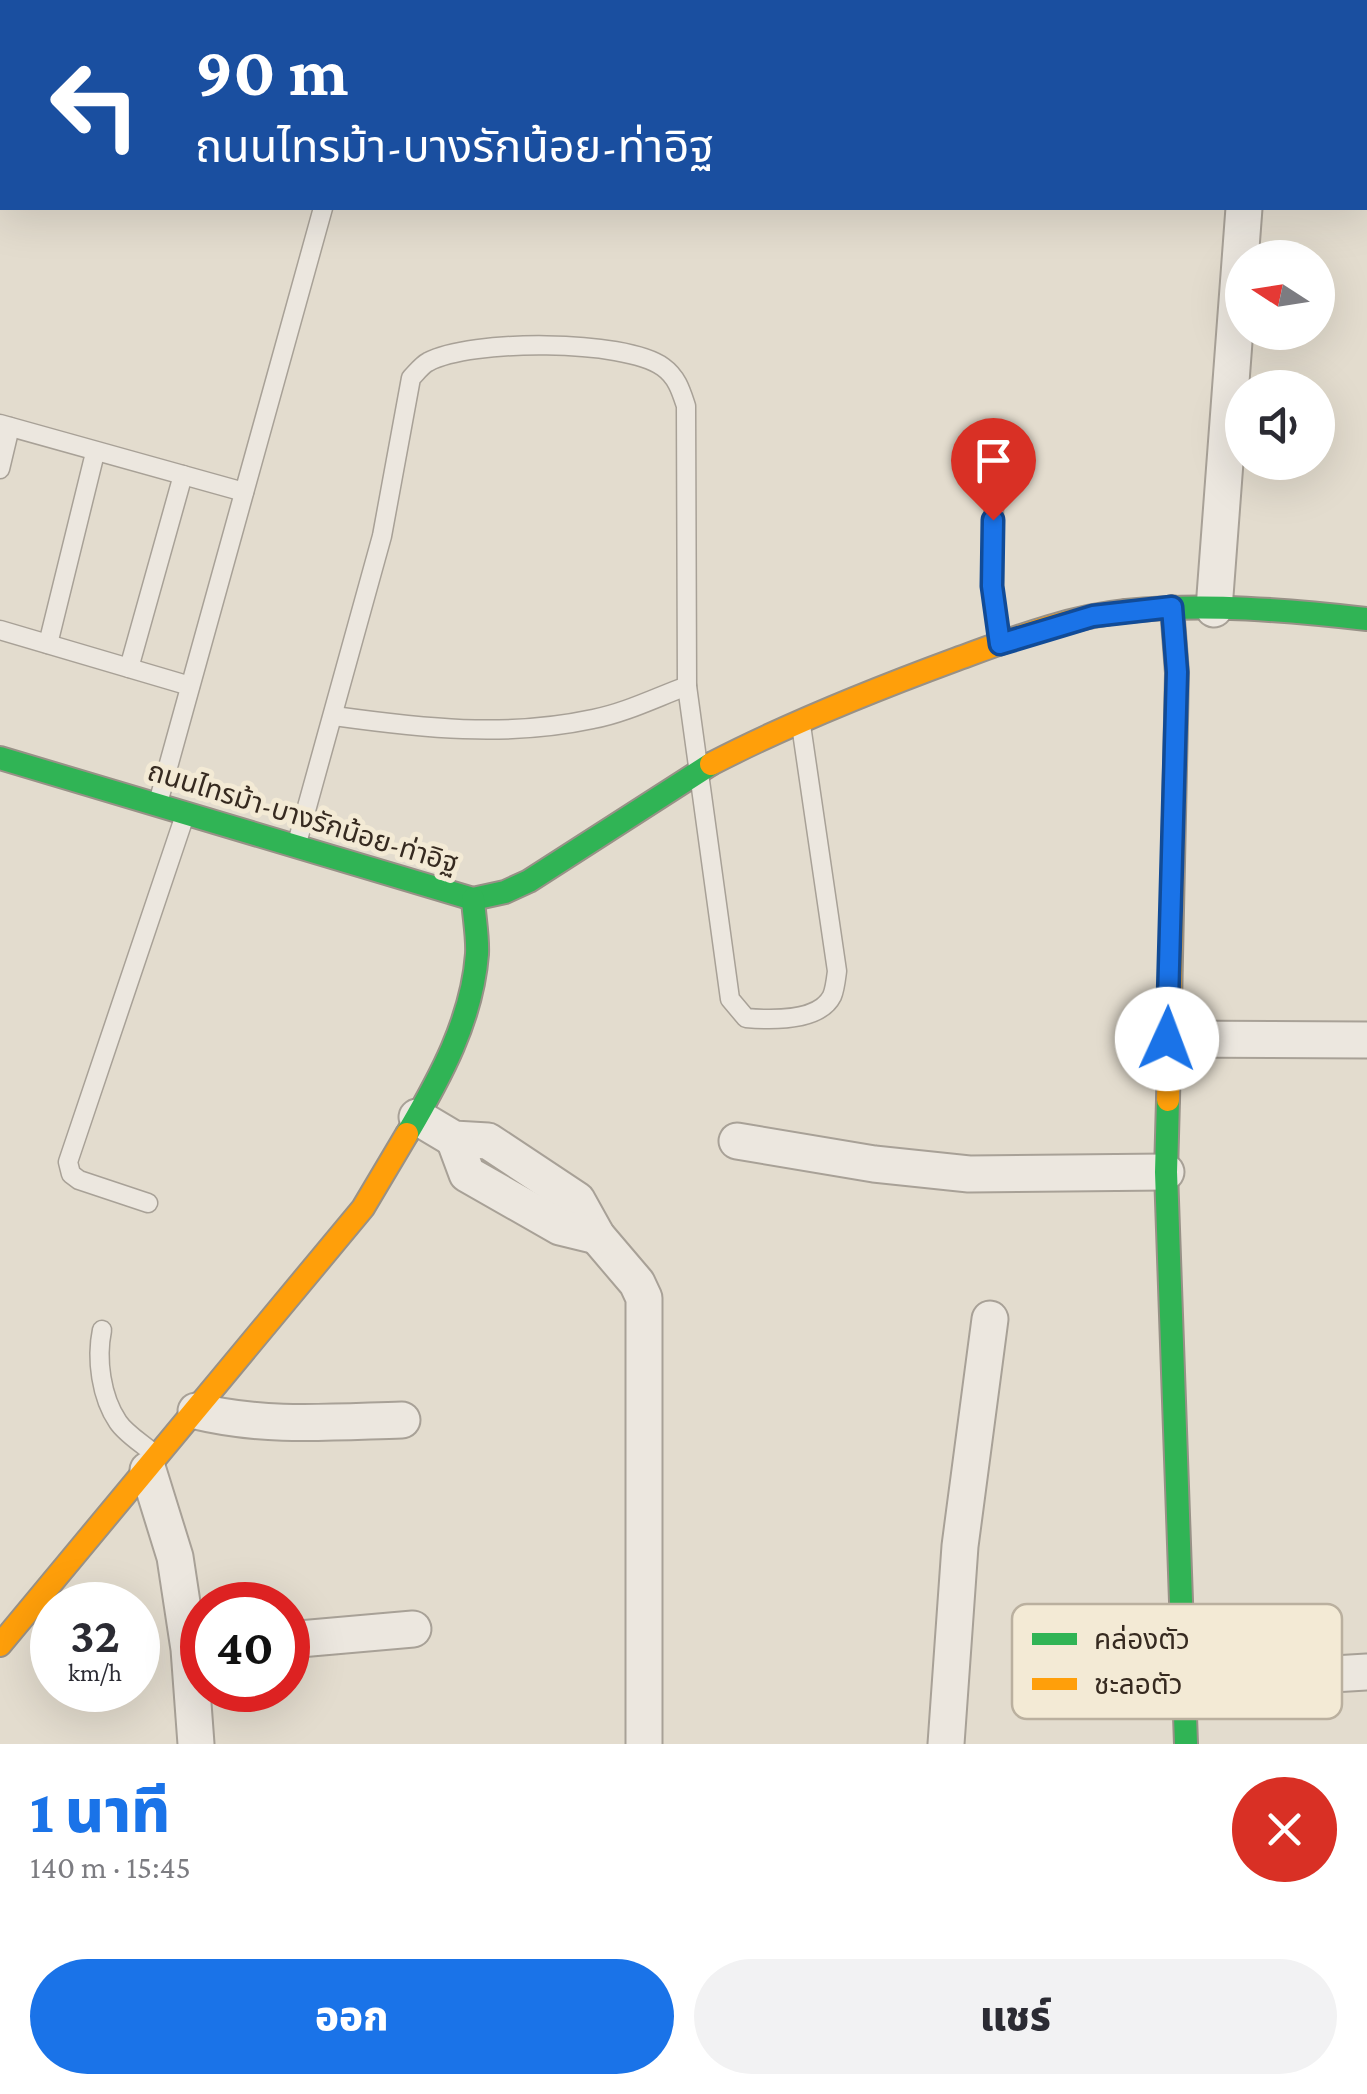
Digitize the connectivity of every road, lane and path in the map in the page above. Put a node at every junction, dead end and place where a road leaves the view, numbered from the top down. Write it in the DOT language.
graph roads {
  1 [pos="322,210"];
  2 [pos="1244,210"];
  3 [pos="5,426"];
  4 [pos="95,453"];
  5 [pos="996,461"];
  6 [pos="0,469"];
  7 [pos="182,475"];
  8 [pos="244,492"];
  9 [pos="1172,607"];
  10 [pos="1214,608"];
  11 [pos="1367,619"];
  12 [pos="0,630"];
  13 [pos="48,644"];
  14 [pos="1000,644"];
  15 [pos="129,668"];
  16 [pos="190,686"];
  17 [pos="687,686"];
  18 [pos="334,716"];
  19 [pos="800,720"];
  20 [pos="0,758"];
  21 [pos="699,771"];
  22 [pos="158,804"];
  23 [pos="186,812"];
  24 [pos="296,847"];
  25 [pos="473,900"];
  26 [pos="1167,1039"];
  27 [pos="1367,1040"];
  28 [pos="417,1116"];
  29 [pos="737,1141"];
  30 [pos="1166,1172"];
  31 [pos="148,1203"];
  32 [pos="990,1320"];
  33 [pos="102,1330"];
  34 [pos="196,1410"];
  35 [pos="402,1420"];
  36 [pos="153,1463"];
  37 [pos="181,1582"];
  38 [pos="1181,1604"];
  39 [pos="413,1629"];
  40 [pos="310,1638"];
  41 [pos="0,1645"];
  42 [pos="1367,1672"];
  43 [pos="1342,1674"];
  44 [pos="196,1712"];
  45 [pos="1185,1719"];
  46 [pos="196,1744"];
  47 [pos="644,1744"];
  48 [pos="946,1744"];
  49 [pos="1186,1744"];
  1 -- 8 [label="lane"];
  2 -- 10 [label="street"];
  3 -- 4 [label="lane"];
  3 -- 6 [label="lane"];
  4 -- 7 [label="lane"];
  4 -- 13 [label="lane"];
  5 -- 14 [label="lane"];
  7 -- 8 [label="lane"];
  7 -- 15 [label="lane"];
  8 -- 16 [label="lane"];
  9 -- 10 [label="street, ถนนไทรม้า-บางรักน้อย-ท่าอิฐ"];
  9 -- 14 [label="street, ถนนไทรม้า-บางรักน้อย-ท่าอิฐ"];
  9 -- 26 [label="street"];
  10 -- 11 [label="street, ถนนไทรม้า-บางรักน้อย-ท่าอิฐ"];
  12 -- 13 [label="lane"];
  13 -- 15 [label="lane"];
  14 -- 19 [label="street, ถนนไทรม้า-บางรักน้อย-ท่าอิฐ"];
  15 -- 16 [label="lane"];
  16 -- 22 [label="lane"];
  17 -- 18 [label="lane"];
  17 -- 18 [label="lane"];
  17 -- 21 [label="lane"];
  18 -- 24 [label="lane"];
  19 -- 21 [label="street, ถนนไทรม้า-บางรักน้อย-ท่าอิฐ"];
  19 -- 21 [label="lane"];
  20 -- 22 [label="street, ถนนไทรม้า-บางรักน้อย-ท่าอิฐ"];
  21 -- 25 [label="street, ถนนไทรม้า-บางรักน้อย-ท่าอิฐ"];
  22 -- 23 [label="street, ถนนไทรม้า-บางรักน้อย-ท่าอิฐ"];
  23 -- 24 [label="street, ถนนไทรม้า-บางรักน้อย-ท่าอิฐ"];
  23 -- 31 [label="lane"];
  24 -- 25 [label="street, ถนนไทรม้า-บางรักน้อย-ท่าอิฐ"];
  25 -- 28 [label="street"];
  26 -- 27 [label="street"];
  26 -- 30 [label="street"];
  28 -- 34 [label="street"];
  28 -- 47 [label="street"];
  29 -- 30 [label="street"];
  30 -- 38 [label="street"];
  32 -- 48 [label="street"];
  33 -- 36 [label="lane"];
  34 -- 35 [label="street"];
  34 -- 36 [label="street"];
  36 -- 37 [label="street"];
  36 -- 41 [label="street"];
  39 -- 40 [label="street"];
  42 -- 43 [label="street"];
  44 -- 46 [label="street"];
  45 -- 49 [label="street"];
}
